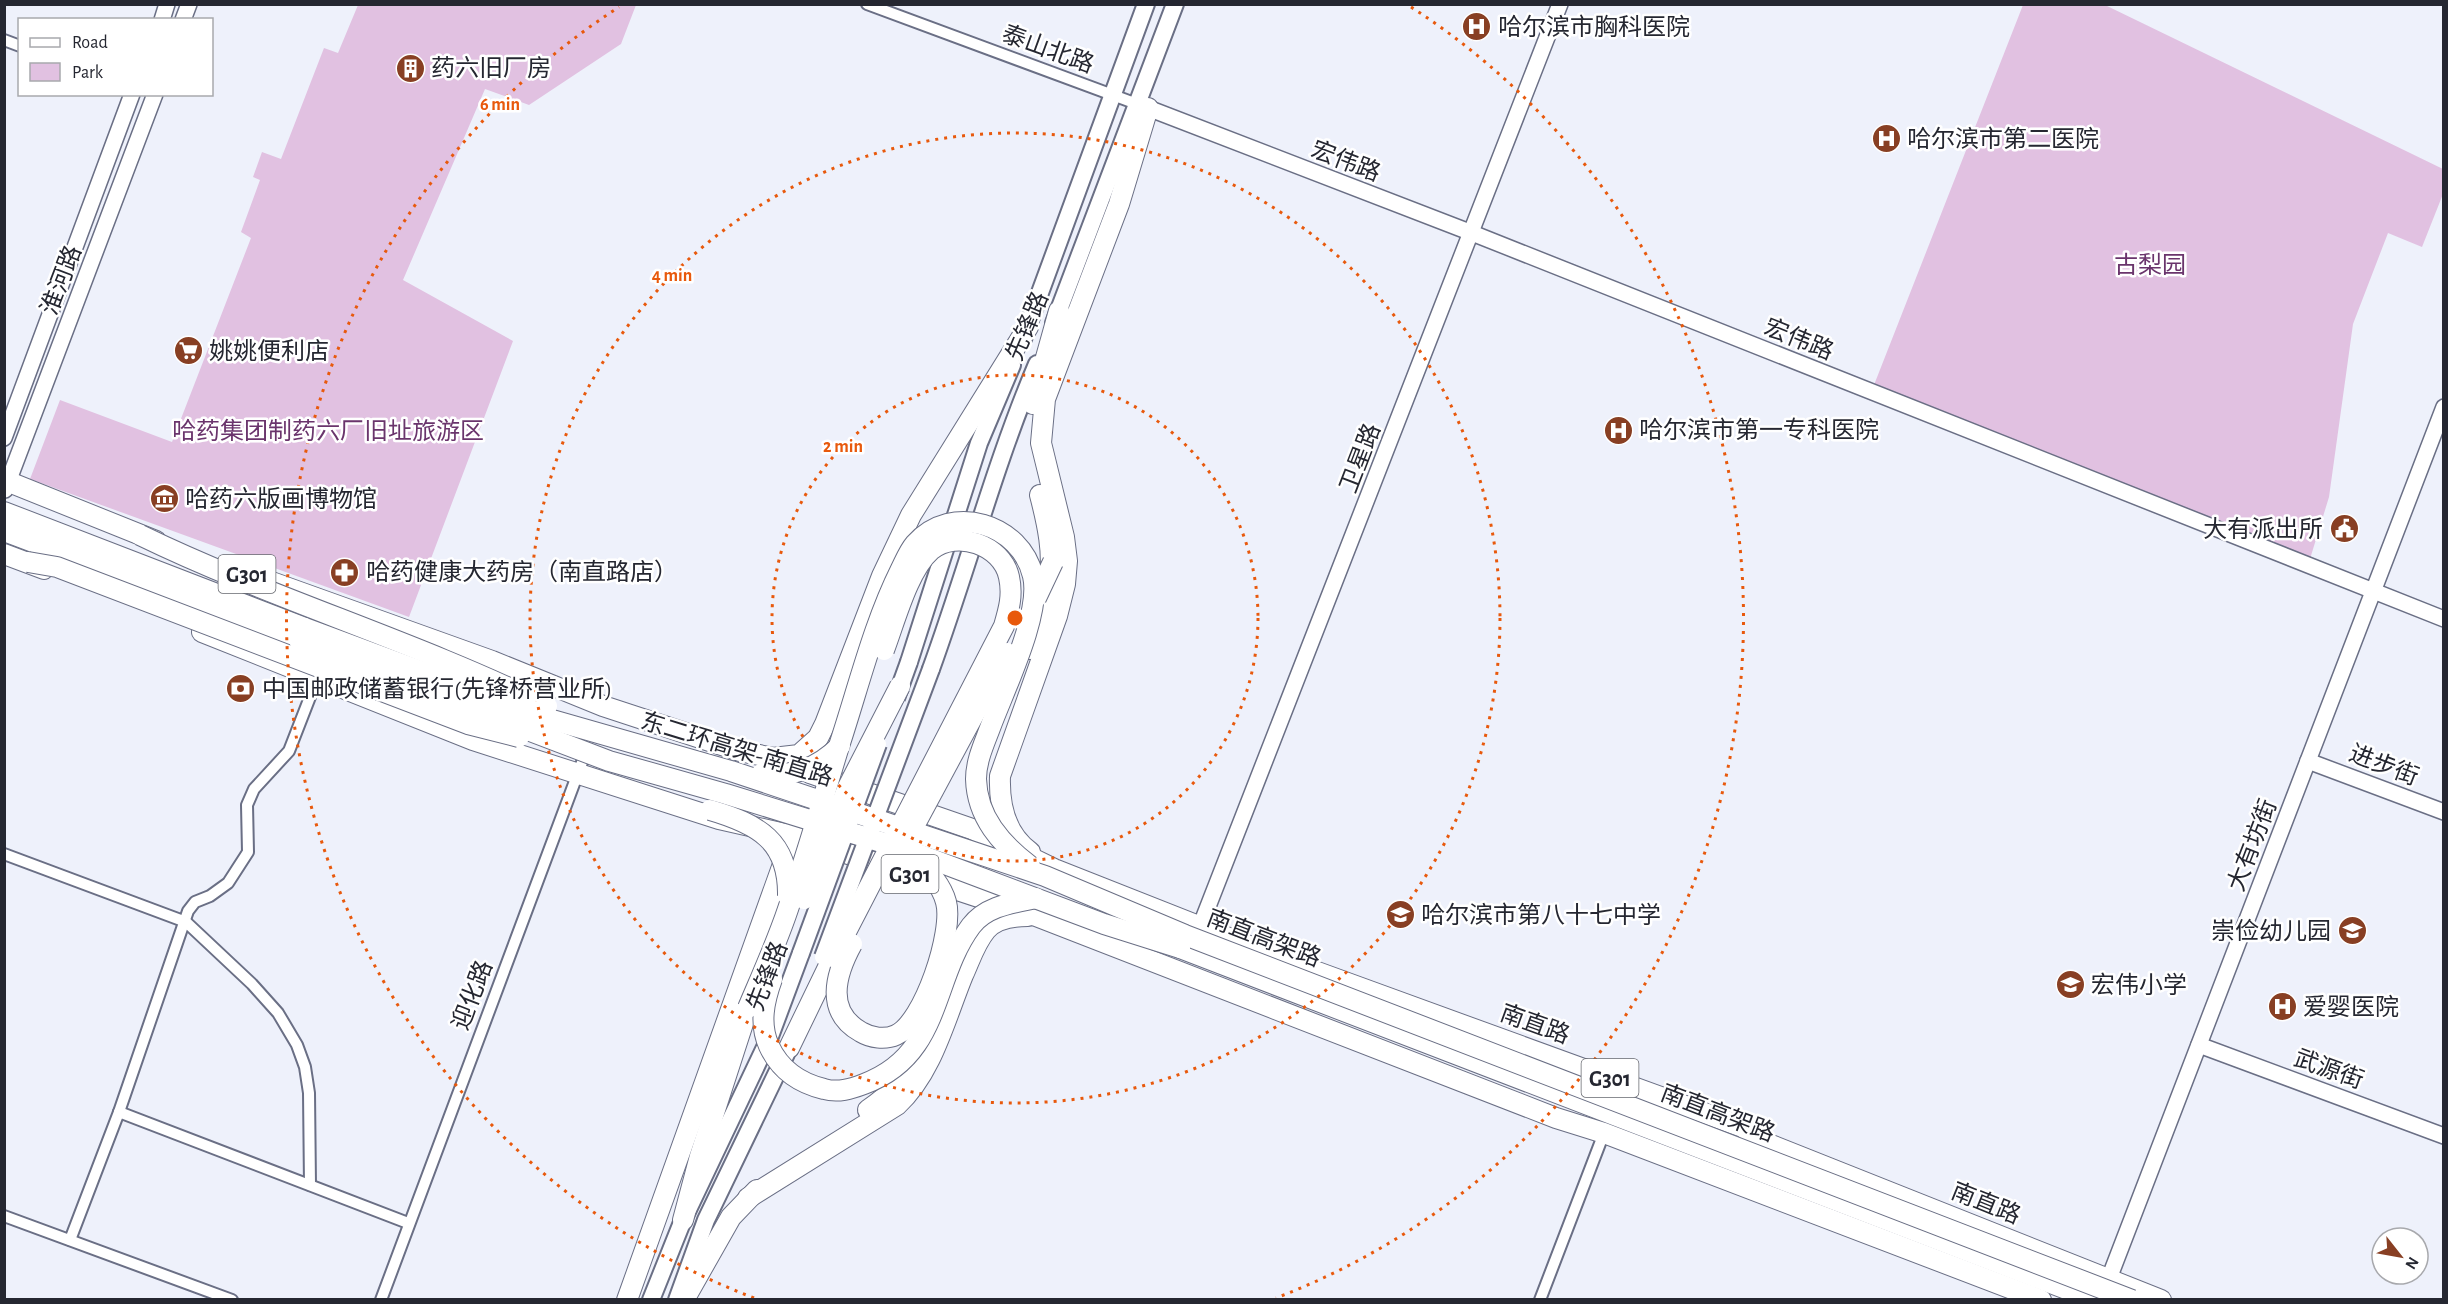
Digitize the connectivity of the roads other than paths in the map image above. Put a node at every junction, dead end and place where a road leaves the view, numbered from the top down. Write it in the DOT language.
graph roads {
  1 [pos="867,4"];
  2 [pos="1146,4"];
  3 [pos="1175,4"];
  4 [pos="1560,4"];
  5 [pos="1112,95"];
  6 [pos="131,96"];
  7 [pos="154,96"];
  8 [pos="1142,106"];
  9 [pos="1472,233"];
  10 [pos="1059,311"];
  11 [pos="1028,327"];
  12 [pos="2444,407"];
  13 [pos="4,438"];
  14 [pos="6,484"];
  15 [pos="4,512"];
  16 [pos="4,531"];
  17 [pos="140,535"];
  18 [pos="4,554"];
  19 [pos="28,562"];
  20 [pos="1053,562"];
  21 [pos="2373,592"];
  22 [pos="2444,619"];
  23 [pos="317,679"];
  24 [pos="900,686"];
  25 [pos="603,706"];
  26 [pos="612,738"];
  27 [pos="799,755"];
  28 [pos="2308,760"];
  29 [pos="609,761"];
  30 [pos="731,771"];
  31 [pos="810,773"];
  32 [pos="586,776"];
  33 [pos="984,811"];
  34 [pos="2444,812"];
  35 [pos="715,814"];
  36 [pos="794,836"];
  37 [pos="910,852"];
  38 [pos="4,854"];
  39 [pos="1049,873"];
  40 [pos="773,896"];
  41 [pos="1108,901"];
  42 [pos="1036,907"];
  43 [pos="788,910"];
  44 [pos="186,922"];
  45 [pos="1104,924"];
  46 [pos="1188,937"];
  47 [pos="828,957"];
  48 [pos="929,1025"];
  49 [pos="2199,1045"];
  50 [pos="789,1048"];
  51 [pos="119,1112"];
  52 [pos="1556,1118"];
  53 [pos="1743,1127"];
  54 [pos="1604,1133"];
  55 [pos="2444,1136"];
  56 [pos="310,1185"];
  57 [pos="748,1198"];
  58 [pos="4,1216"];
  59 [pos="683,1220"];
  60 [pos="408,1222"];
  61 [pos="726,1224"];
  62 [pos="70,1240"];
  63 [pos="2109,1280"];
  64 [pos="232,1299"];
  65 [pos="381,1299"];
  66 [pos="627,1299"];
  67 [pos="651,1299"];
  68 [pos="677,1299"];
  69 [pos="684,1299"];
  70 [pos="696,1299"];
  71 [pos="1540,1299"];
  72 [pos="2041,1299"];
  73 [pos="2095,1299"];
  74 [pos="2101,1299"];
  75 [pos="2132,1299"];
  76 [pos="2161,1299"];
  1 -- 5 [label="street, 泰山北路"];
  2 -- 5 [label="main road, 先锋路"];
  3 -- 8 [label="main road, 先锋路"];
  4 -- 9 [label="main road, 卫星路"];
  5 -- 8 [label="street, 泰山北路"];
  5 -- 11 [label="main road, 先锋路"];
  6 -- 13 [label="main road, 淮河路"];
  7 -- 14 [label="main road, 淮河路"];
  8 -- 9 [label="main road, 宏伟路"];
  8 -- 10 [label="main road, 先锋路"];
  8 -- 39 [label="highway"];
  9 -- 21 [label="main road, 宏伟路"];
  9 -- 46 [label="main road, 卫星路"];
  10 -- 20 [label="highway"];
  10 -- 47 [label="main road, 先锋路, bridge"];
  11 -- 24 [label="main road, 先锋路, bridge"];
  11 -- 27 [label="highway"];
  12 -- 21 [label="main road, 大有坊街"];
  14 -- 17 [label="highway, G301"];
  15 -- 26 [label="highway, 东二环高架-南直路, bridge"];
  16 -- 29 [label="highway, 东二环高架-南直路, bridge"];
  17 -- 25 [label="highway, G301"];
  17 -- 26 [label="highway, bridge"];
  18 -- 19 [label="highway"];
  19 -- 23 [label="highway"];
  19 -- 29 [label="highway, bridge"];
  20 -- 33 [label="highway, bridge"];
  20 -- 37 [label="highway, bridge"];
  21 -- 22 [label="main road, 宏伟路"];
  21 -- 28 [label="main road, 大有坊街"];
  23 -- 32 [label="highway"];
  23 -- 44 [label="street"];
  24 -- 48 [label="highway, bridge"];
  24 -- 59 [label="main road, 先锋路, bridge"];
  25 -- 27 [label="highway, G301"];
  25 -- 32 [label="street, 迎化路"];
  26 -- 30 [label="highway, 东二环高架-南直路, bridge"];
  27 -- 31 [label="highway"];
  28 -- 34 [label="main road, 进步街"];
  28 -- 49 [label="main road, 大有坊街"];
  29 -- 37 [label="highway, 东二环高架-南直路, bridge"];
  30 -- 39 [label="highway, 东二环高架-南直路, bridge"];
  30 -- 47 [label="highway, bridge"];
  31 -- 36 [label="highway"];
  31 -- 39 [label="highway"];
  32 -- 35 [label="highway"];
  32 -- 60 [label="street, 迎化路"];
  33 -- 39 [label="highway, bridge"];
  33 -- 43 [label="highway, bridge"];
  35 -- 36 [label="highway, G301"];
  35 -- 40 [label="highway"];
  35 -- 43 [label="highway, bridge"];
  36 -- 40 [label="highway"];
  36 -- 42 [label="highway, G301"];
  37 -- 42 [label="highway, 东二环高架-南直路, bridge"];
  38 -- 44 [label="street"];
  39 -- 41 [label="highway, 东二环高架-南直路, bridge"];
  39 -- 42 [label="street"];
  39 -- 46 [label="highway, 南直路 / G301"];
  40 -- 66 [label="highway"];
  41 -- 46 [label="highway, 东二环高架-南直路, bridge"];
  41 -- 53 [label="highway, bridge"];
  42 -- 45 [label="highway, 东二环高架-南直路, bridge"];
  42 -- 48 [label="highway, bridge"];
  42 -- 52 [label="highway, G301"];
  42 -- 57 [label="highway"];
  43 -- 59 [label="highway, bridge"];
  44 -- 51 [label="street"];
  44 -- 56 [label="street"];
  45 -- 46 [label="highway, 东二环高架-南直路, bridge"];
  45 -- 52 [label="highway, bridge"];
  46 -- 53 [label="highway, 南直路 / G301"];
  46 -- 73 [label="highway, 南直高架路"];
  46 -- 75 [label="highway, 南直高架路, bridge"];
  47 -- 50 [label="highway"];
  48 -- 57 [label="highway, bridge"];
  49 -- 55 [label="main road, 武源街"];
  49 -- 63 [label="main road, 大有坊街"];
  50 -- 68 [label="main road"];
  51 -- 56 [label="street"];
  51 -- 62 [label="street"];
  52 -- 54 [label="highway, G301"];
  53 -- 63 [label="highway, 南直路 / G301"];
  54 -- 71 [label="street"];
  54 -- 72 [label="highway, G301"];
  56 -- 60 [label="street"];
  57 -- 61 [label="highway"];
  58 -- 62 [label="street"];
  59 -- 67 [label="main road, 先锋路"];
  60 -- 65 [label="street, 迎化路"];
  61 -- 69 [label="highway"];
  61 -- 70 [label="highway"];
  62 -- 64 [label="street"];
  63 -- 74 [label="main road, 大有坊街"];
  63 -- 76 [label="highway, 南直路 / G301"];
}
